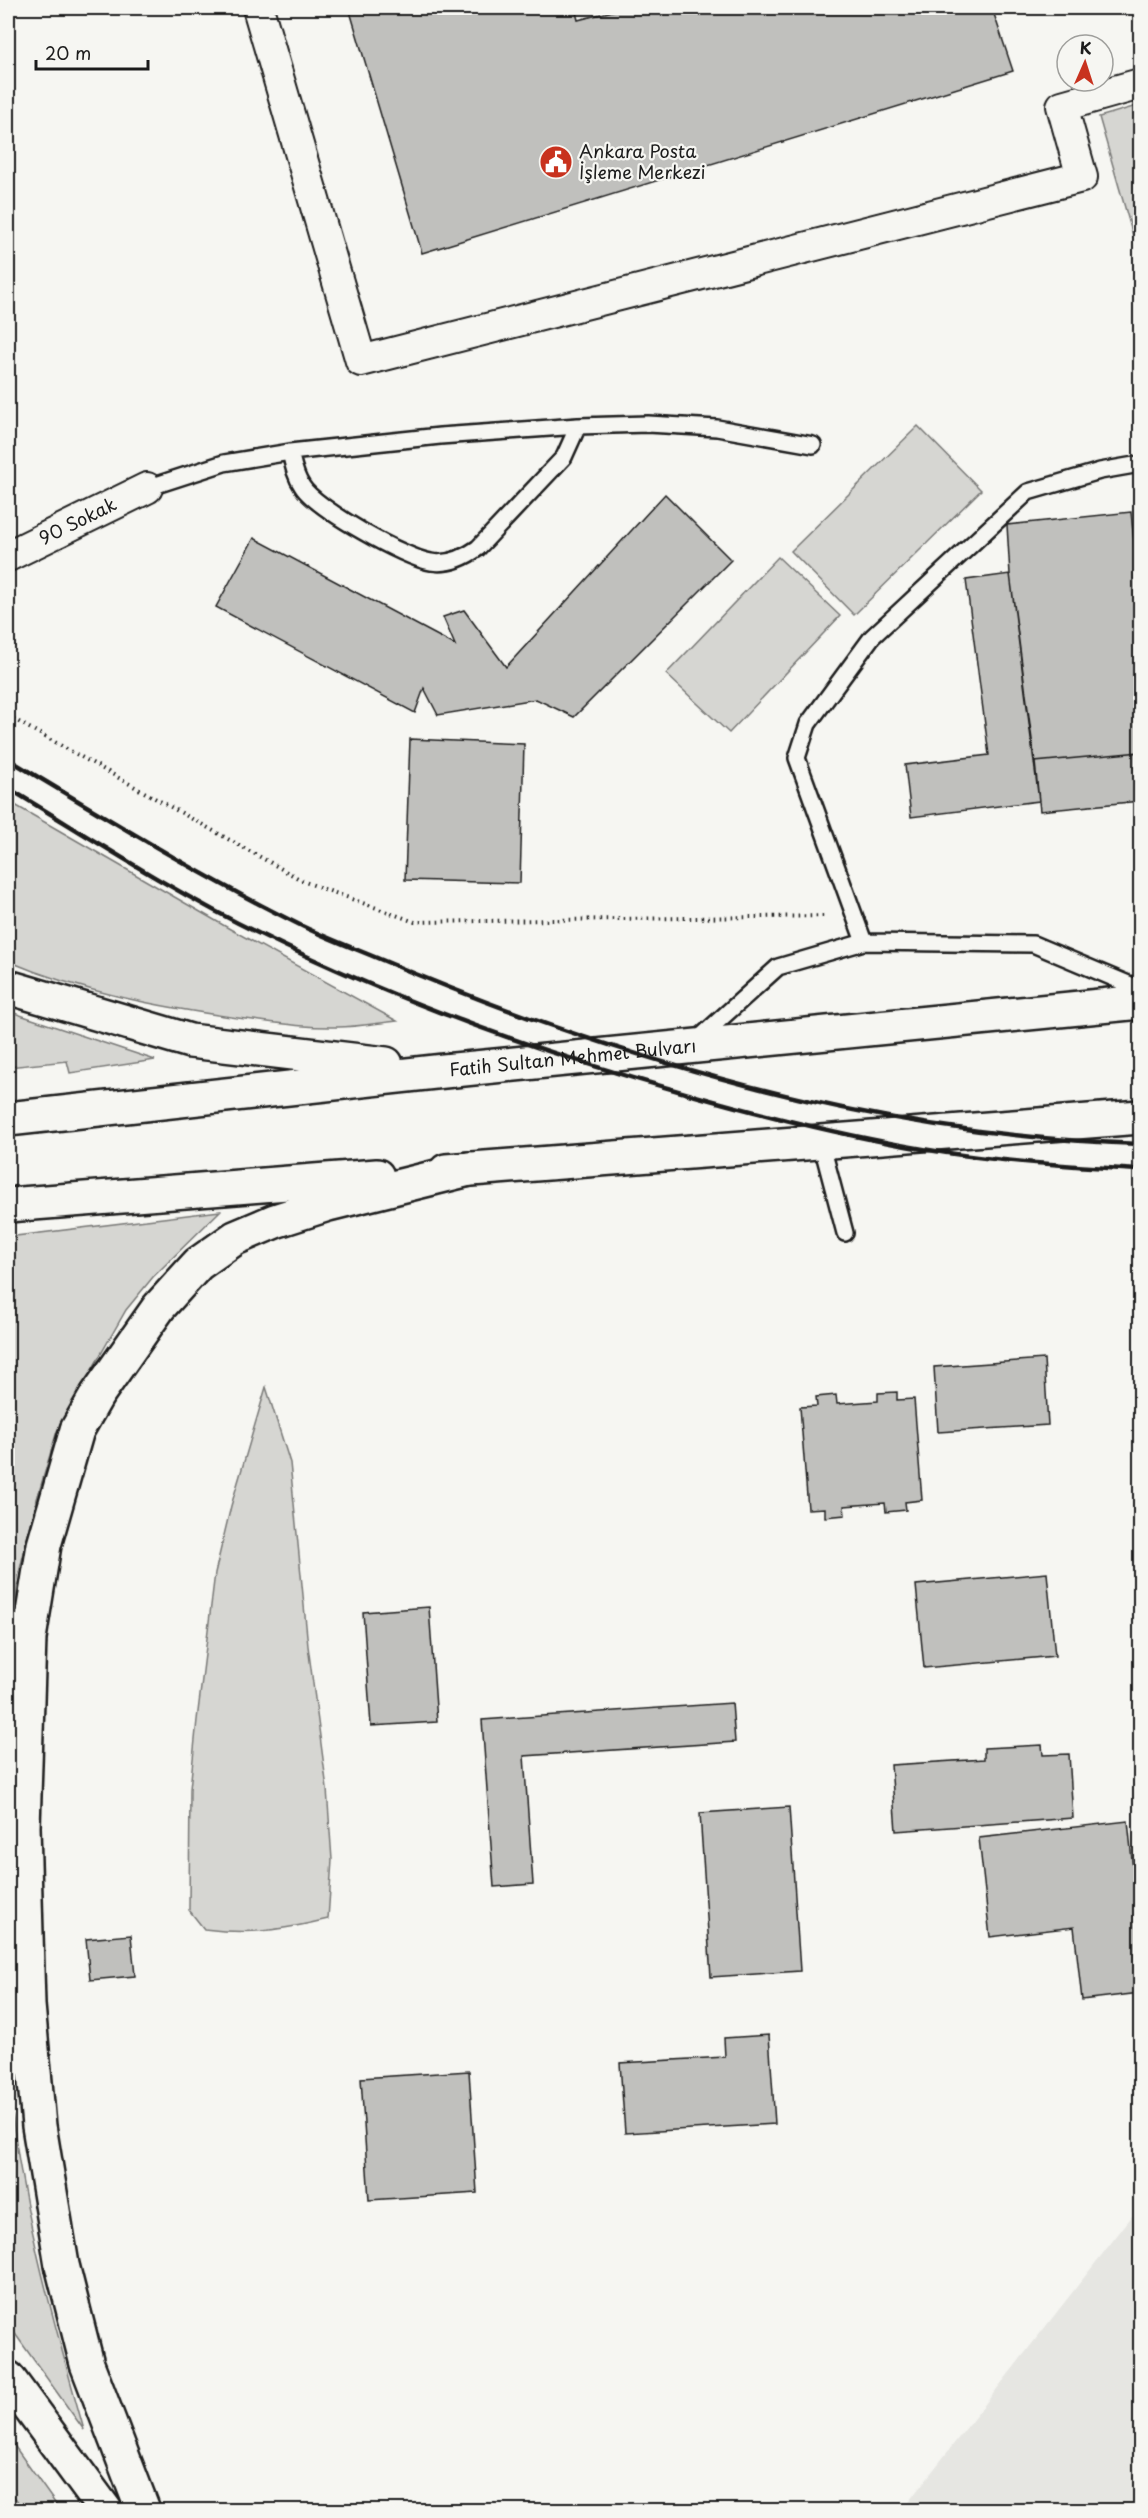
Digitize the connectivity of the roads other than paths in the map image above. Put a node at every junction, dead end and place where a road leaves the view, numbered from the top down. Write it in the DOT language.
graph roads {
  1 [pos="258,8"];
  2 [pos="1140,84"];
  3 [pos="578,426"];
  4 [pos="813,445"];
  5 [pos="290,452"];
  6 [pos="1140,464"];
  7 [pos="147,488"];
  8 [pos="8,556"];
  9 [pos="864,942"];
  10 [pos="8,987"];
  11 [pos="1140,989"];
  12 [pos="1140,1002"];
  13 [pos="690,1046"];
  14 [pos="444,1071"];
  15 [pos="8,1119"];
  16 [pos="1138,1123"];
  17 [pos="821,1142"];
  18 [pos="469,1169"];
  19 [pos="8,1205"];
  20 [pos="845,1233"];
  21 [pos="8,2378"];
  22 [pos="105,2511"];
  23 [pos="143,2511"];
  1 -- 2 [label="street"];
  3 -- 4 [label="lane"];
  3 -- 5 [label="lane"];
  3 -- 5 [label="lane"];
  5 -- 7 [label="lane"];
  6 -- 9 [label="lane"];
  7 -- 8 [label="street, 90 Sokak"];
  9 -- 11 [label="lane"];
  9 -- 13 [label="lane"];
  10 -- 14 [label="main road"];
  12 -- 13 [label="main road, Fatih Sultan Mehmet Bulvarı"];
  13 -- 14 [label="main road, Fatih Sultan Mehmet Bulvarı"];
  14 -- 15 [label="main road, Fatih Sultan Mehmet Bulvarı"];
  16 -- 17 [label="main road"];
  17 -- 18 [label="main road"];
  17 -- 20 [label="lane"];
  18 -- 19 [label="main road"];
  18 -- 23 [label="main road"];
  21 -- 22 [label="main road"];
}
